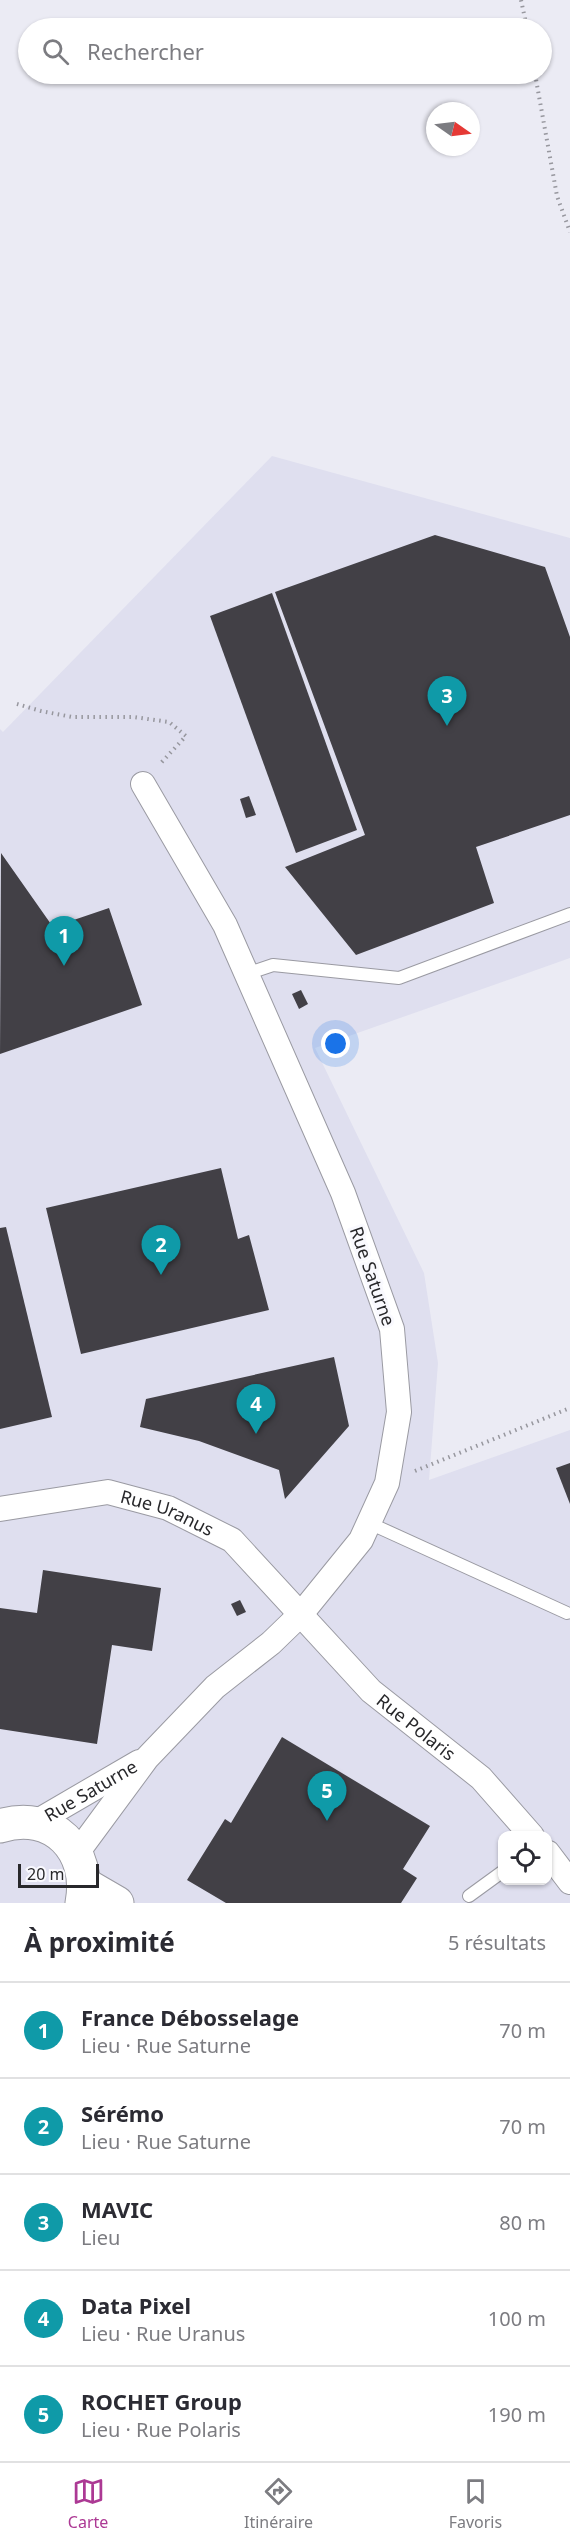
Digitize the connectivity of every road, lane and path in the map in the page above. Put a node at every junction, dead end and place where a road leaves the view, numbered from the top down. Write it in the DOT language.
graph roads {
  1 [pos="521,0"];
  2 [pos="525,18"];
  3 [pos="537,84"];
  4 [pos="570,232"];
  5 [pos="17,704"];
  6 [pos="143,784"];
  7 [pos="570,914"];
  8 [pos="246,974"];
  9 [pos="570,1408"];
  10 [pos="387,1483"];
  11 [pos="0,1509"];
  12 [pos="369,1523"];
  13 [pos="567,1613"];
  14 [pos="301,1614"];
  15 [pos="147,1758"];
  16 [pos="36,1822"];
  17 [pos="0,1826"];
  18 [pos="528,1831"];
  19 [pos="77,1853"];
  20 [pos="552,1858"];
  21 [pos="498,1875"];
  22 [pos="570,1882"];
  23 [pos="84,1894"];
  24 [pos="469,1896"];
  25 [pos="117,1903"];
  1 -- 2 [label="path"];
  3 -- 4 [label="path"];
  5 -- 6 [label="path"];
  6 -- 8 [label="street, Rue Saturne"];
  7 -- 8 [label="lane"];
  8 -- 10 [label="street, Rue Saturne"];
  9 -- 10 [label="path"];
  10 -- 12 [label="street, Rue Saturne"];
  11 -- 14 [label="street, Rue Uranus"];
  12 -- 13 [label="lane"];
  12 -- 14 [label="street, Rue Saturne"];
  14 -- 15 [label="street, Rue Saturne"];
  14 -- 18 [label="street, Rue Polaris"];
  15 -- 16 [label="street, Rue Saturne"];
  15 -- 19 [label="street, Rue Saturne"];
  16 -- 17 [label="street"];
  16 -- 19 [label="street"];
  19 -- 23 [label="street"];
  20 -- 22 [label="street"];
  21 -- 24 [label="lane"];
  23 -- 25 [label="street"];
}
